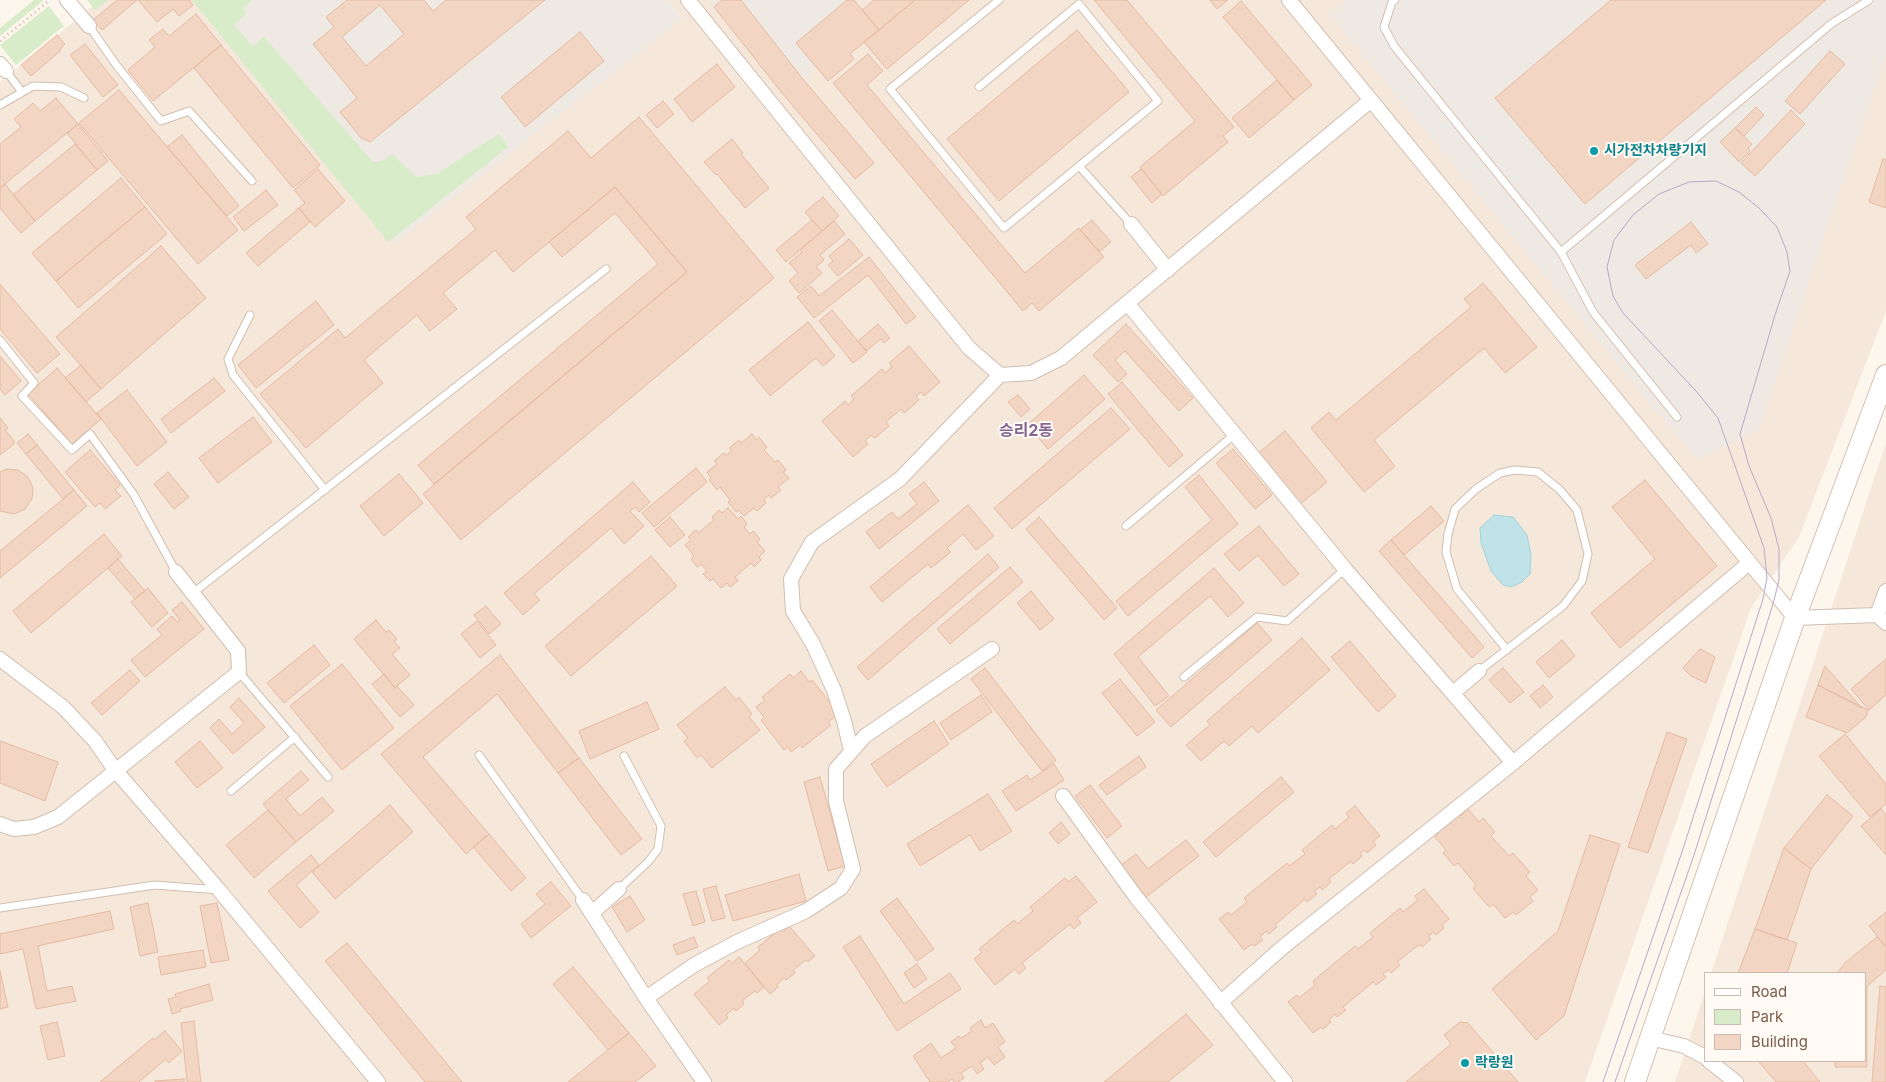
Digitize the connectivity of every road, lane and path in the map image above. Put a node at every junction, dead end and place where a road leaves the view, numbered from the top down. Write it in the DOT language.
graph roads {
  1 [pos="50,0"];
  2 [pos="67,0"];
  3 [pos="688,0"];
  4 [pos="999,0"];
  5 [pos="1289,0"];
  6 [pos="1395,0"];
  7 [pos="1869,0"];
  8 [pos="90,26"];
  9 [pos="0,41"];
  10 [pos="3,68"];
  11 [pos="979,87"];
  12 [pos="22,92"];
  13 [pos="84,98"];
  14 [pos="1372,100"];
  15 [pos="0,105"];
  16 [pos="1079,166"];
  17 [pos="252,182"];
  18 [pos="1131,224"];
  19 [pos="1561,252"];
  20 [pos="606,268"];
  21 [pos="1168,270"];
  22 [pos="1128,304"];
  23 [pos="250,315"];
  24 [pos="0,340"];
  25 [pos="1000,375"];
  26 [pos="1886,375"];
  27 [pos="1676,417"];
  28 [pos="1235,434"];
  29 [pos="325,490"];
  30 [pos="1126,526"];
  31 [pos="1749,563"];
  32 [pos="1345,569"];
  33 [pos="176,572"];
  34 [pos="1886,590"];
  35 [pos="193,593"];
  36 [pos="1795,618"];
  37 [pos="1881,619"];
  38 [pos="992,649"];
  39 [pos="1507,650"];
  40 [pos="0,659"];
  41 [pos="1479,671"];
  42 [pos="240,672"];
  43 [pos="1184,677"];
  44 [pos="1453,693"];
  45 [pos="294,738"];
  46 [pos="851,750"];
  47 [pos="479,755"];
  48 [pos="624,756"];
  49 [pos="1513,763"];
  50 [pos="115,770"];
  51 [pos="328,777"];
  52 [pos="231,791"];
  53 [pos="1063,796"];
  54 [pos="0,824"];
  55 [pos="619,889"];
  56 [pos="219,890"];
  57 [pos="583,900"];
  58 [pos="0,908"];
  59 [pos="592,913"];
  60 [pos="646,998"];
  61 [pos="1220,1003"];
  62 [pos="1650,1038"];
  63 [pos="1704,1057"];
  64 [pos="1710,1062"];
  65 [pos="378,1082"];
  66 [pos="704,1082"];
  67 [pos="1286,1082"];
  68 [pos="1635,1082"];
  69 [pos="1736,1082"];
  1 -- 9 [label="path"];
  2 -- 8 [label="street"];
  3 -- 25 [label="street"];
  4 -- 16 [label="lane"];
  5 -- 14 [label="street"];
  6 -- 19 [label="lane"];
  7 -- 19 [label="lane"];
  8 -- 17 [label="lane"];
  10 -- 12 [label="lane"];
  11 -- 16 [label="lane"];
  12 -- 13 [label="lane"];
  12 -- 15 [label="lane"];
  14 -- 21 [label="street"];
  14 -- 31 [label="street"];
  16 -- 18 [label="lane"];
  18 -- 21 [label="street"];
  19 -- 27 [label="lane"];
  20 -- 29 [label="lane"];
  21 -- 22 [label="street"];
  22 -- 25 [label="street"];
  22 -- 28 [label="street"];
  23 -- 29 [label="lane"];
  24 -- 33 [label="lane"];
  25 -- 46 [label="street"];
  26 -- 36 [label="main road"];
  28 -- 30 [label="lane"];
  28 -- 32 [label="street"];
  29 -- 35 [label="lane"];
  31 -- 36 [label="street"];
  31 -- 49 [label="street"];
  32 -- 43 [label="lane"];
  32 -- 44 [label="street"];
  33 -- 35 [label="street"];
  34 -- 37 [label="street"];
  35 -- 42 [label="street"];
  36 -- 37 [label="street"];
  36 -- 62 [label="main road"];
  38 -- 46 [label="street"];
  39 -- 39 [label="lane"];
  39 -- 41 [label="lane"];
  40 -- 50 [label="street"];
  41 -- 44 [label="street"];
  42 -- 45 [label="lane"];
  42 -- 50 [label="street"];
  44 -- 49 [label="street"];
  45 -- 51 [label="lane"];
  45 -- 52 [label="lane"];
  46 -- 60 [label="street"];
  47 -- 57 [label="lane"];
  48 -- 55 [label="lane"];
  49 -- 61 [label="street"];
  50 -- 54 [label="street"];
  50 -- 56 [label="street"];
  53 -- 61 [label="street"];
  55 -- 59 [label="street"];
  56 -- 58 [label="lane"];
  56 -- 65 [label="street"];
  57 -- 59 [label="street"];
  59 -- 60 [label="street"];
  60 -- 66 [label="street"];
  61 -- 67 [label="street"];
  62 -- 63 [label="street"];
  62 -- 68 [label="main road"];
  64 -- 69 [label="street"];
}
